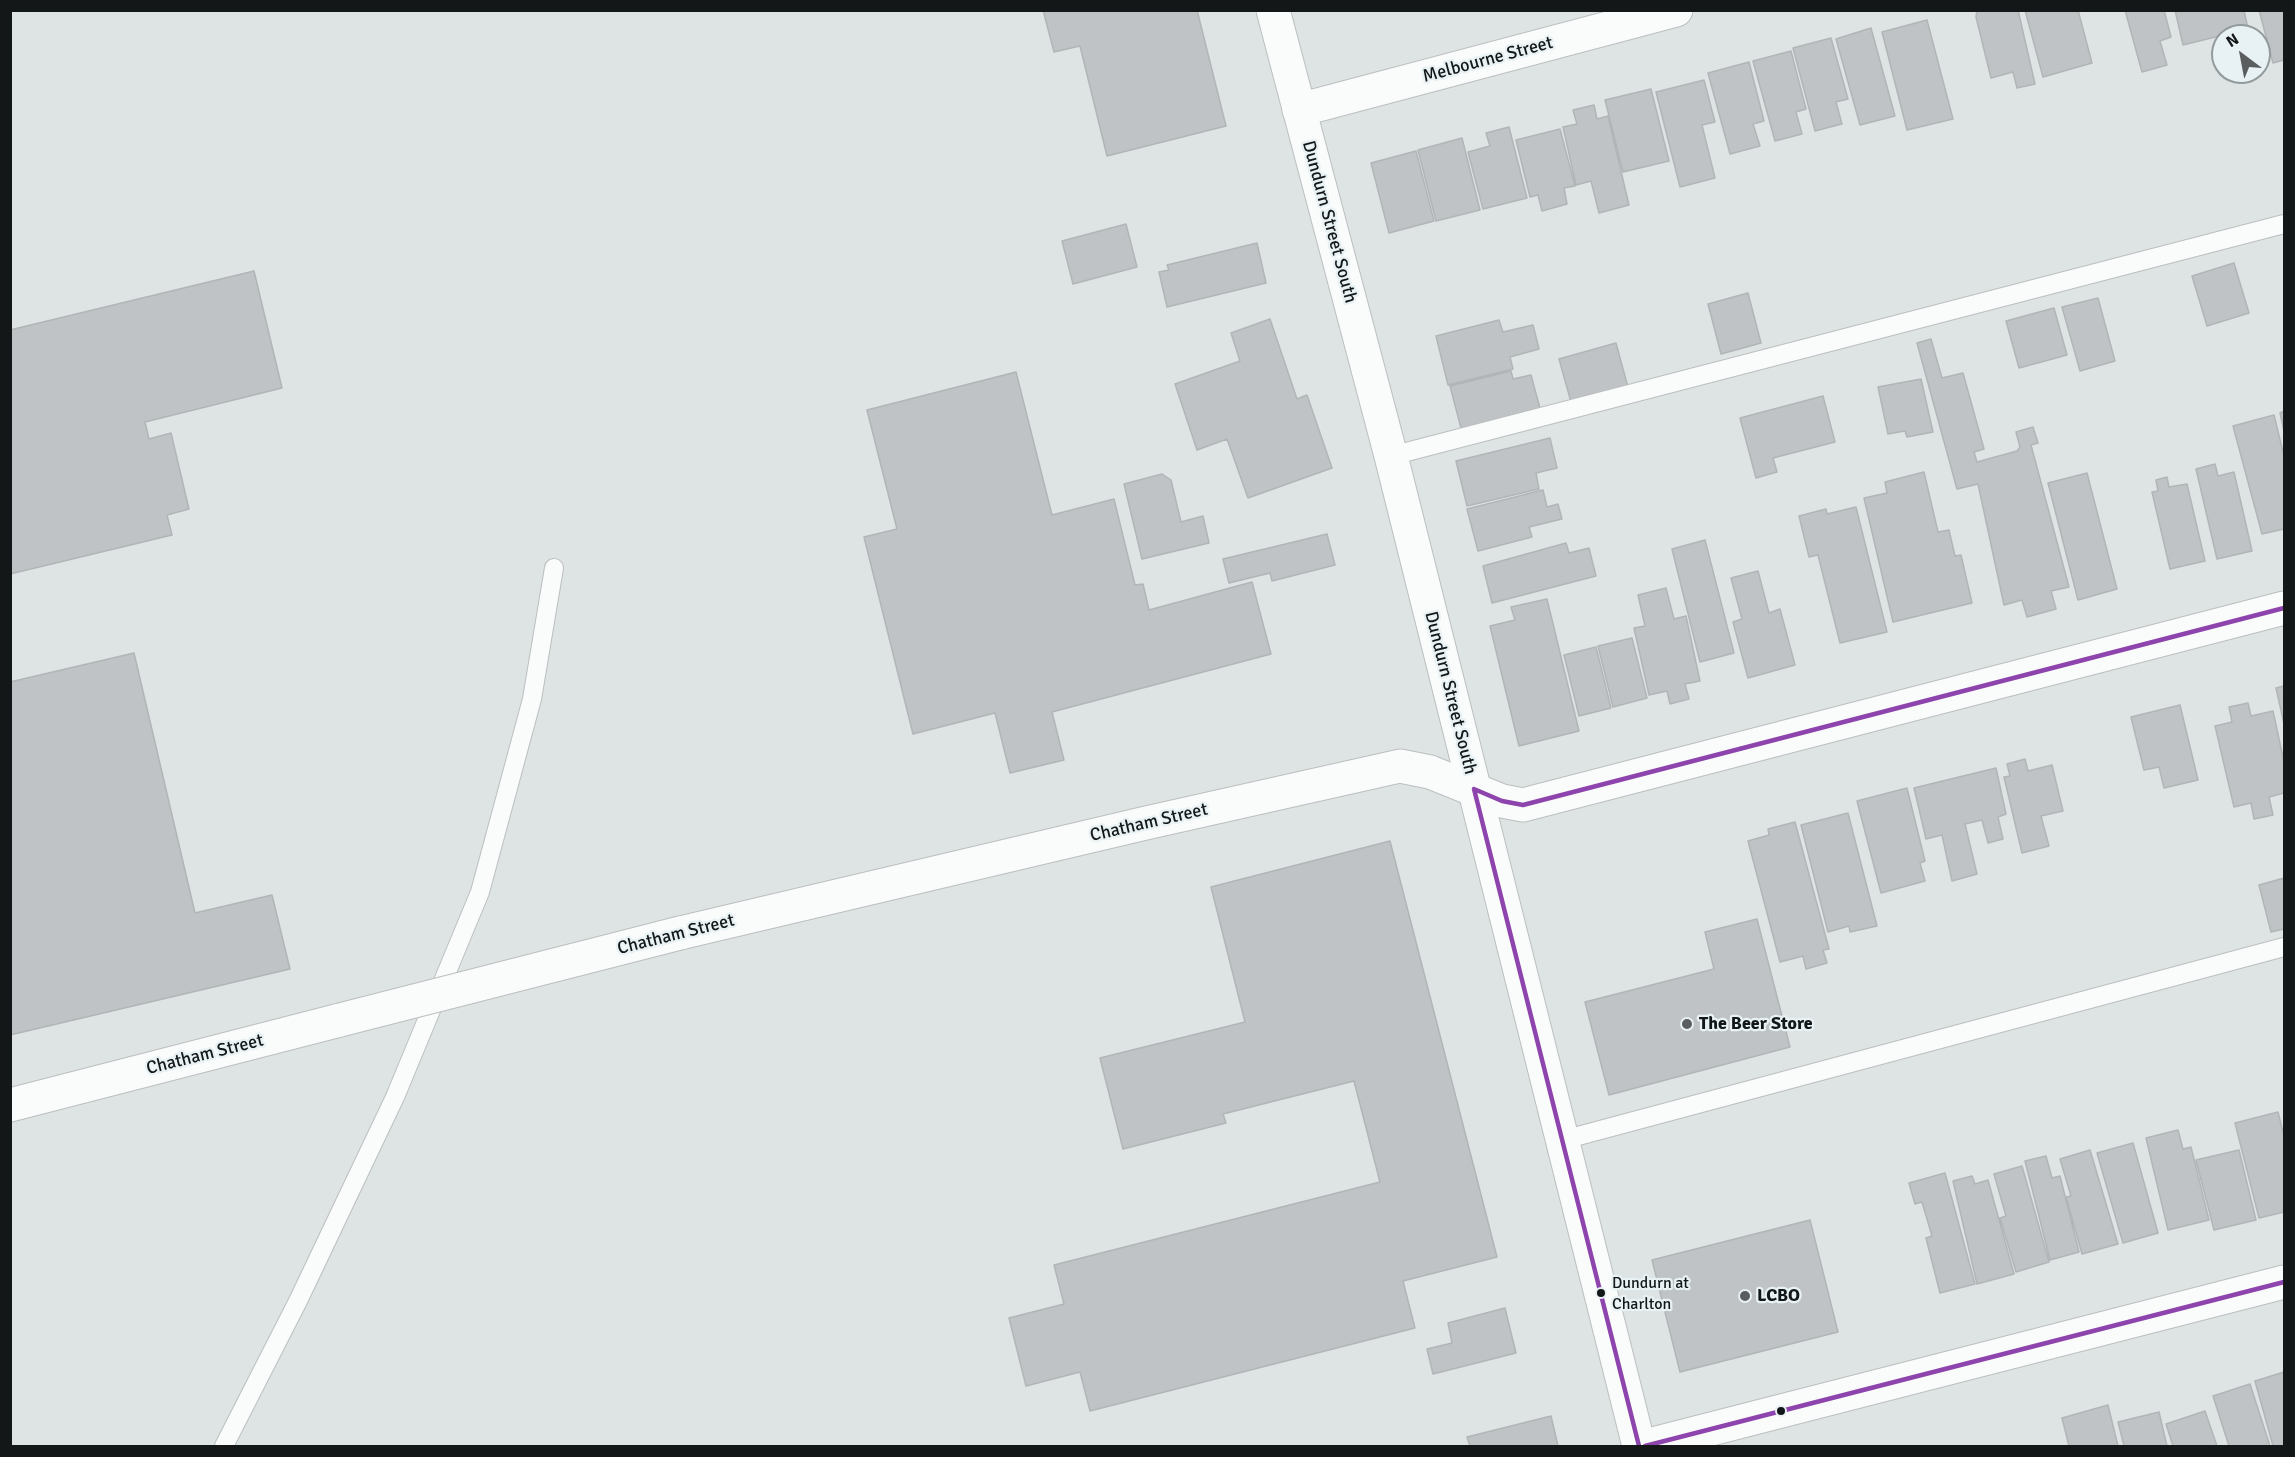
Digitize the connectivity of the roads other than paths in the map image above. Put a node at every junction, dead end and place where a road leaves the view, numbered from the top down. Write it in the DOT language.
graph roads {
  1 [pos="1273,10"];
  2 [pos="1676,10"];
  3 [pos="1299,110"];
  4 [pos="2284,224"];
  5 [pos="1390,456"];
  6 [pos="554,567"];
  7 [pos="2284,608"];
  8 [pos="1474,789"];
  9 [pos="2284,947"];
  10 [pos="10,1105"];
  11 [pos="1563,1140"];
  12 [pos="2284,1282"];
  13 [pos="224,1446"];
  14 [pos="1639,1446"];
  15 [pos="1645,1446"];
  1 -- 3 [label="street, Dundurn Street South"];
  2 -- 3 [label="street, Melbourne Street"];
  3 -- 5 [label="street, Dundurn Street South"];
  4 -- 5 [label="lane"];
  5 -- 8 [label="street, Dundurn Street South"];
  6 -- 13 [label="lane"];
  7 -- 8 [label="street, Chatham Street"];
  8 -- 10 [label="street, Chatham Street, bridge"];
  8 -- 11 [label="street, Dundurn Street South"];
  9 -- 11 [label="lane"];
  11 -- 14 [label="street, Dundurn Street South"];
  12 -- 15 [label="street"];
}
